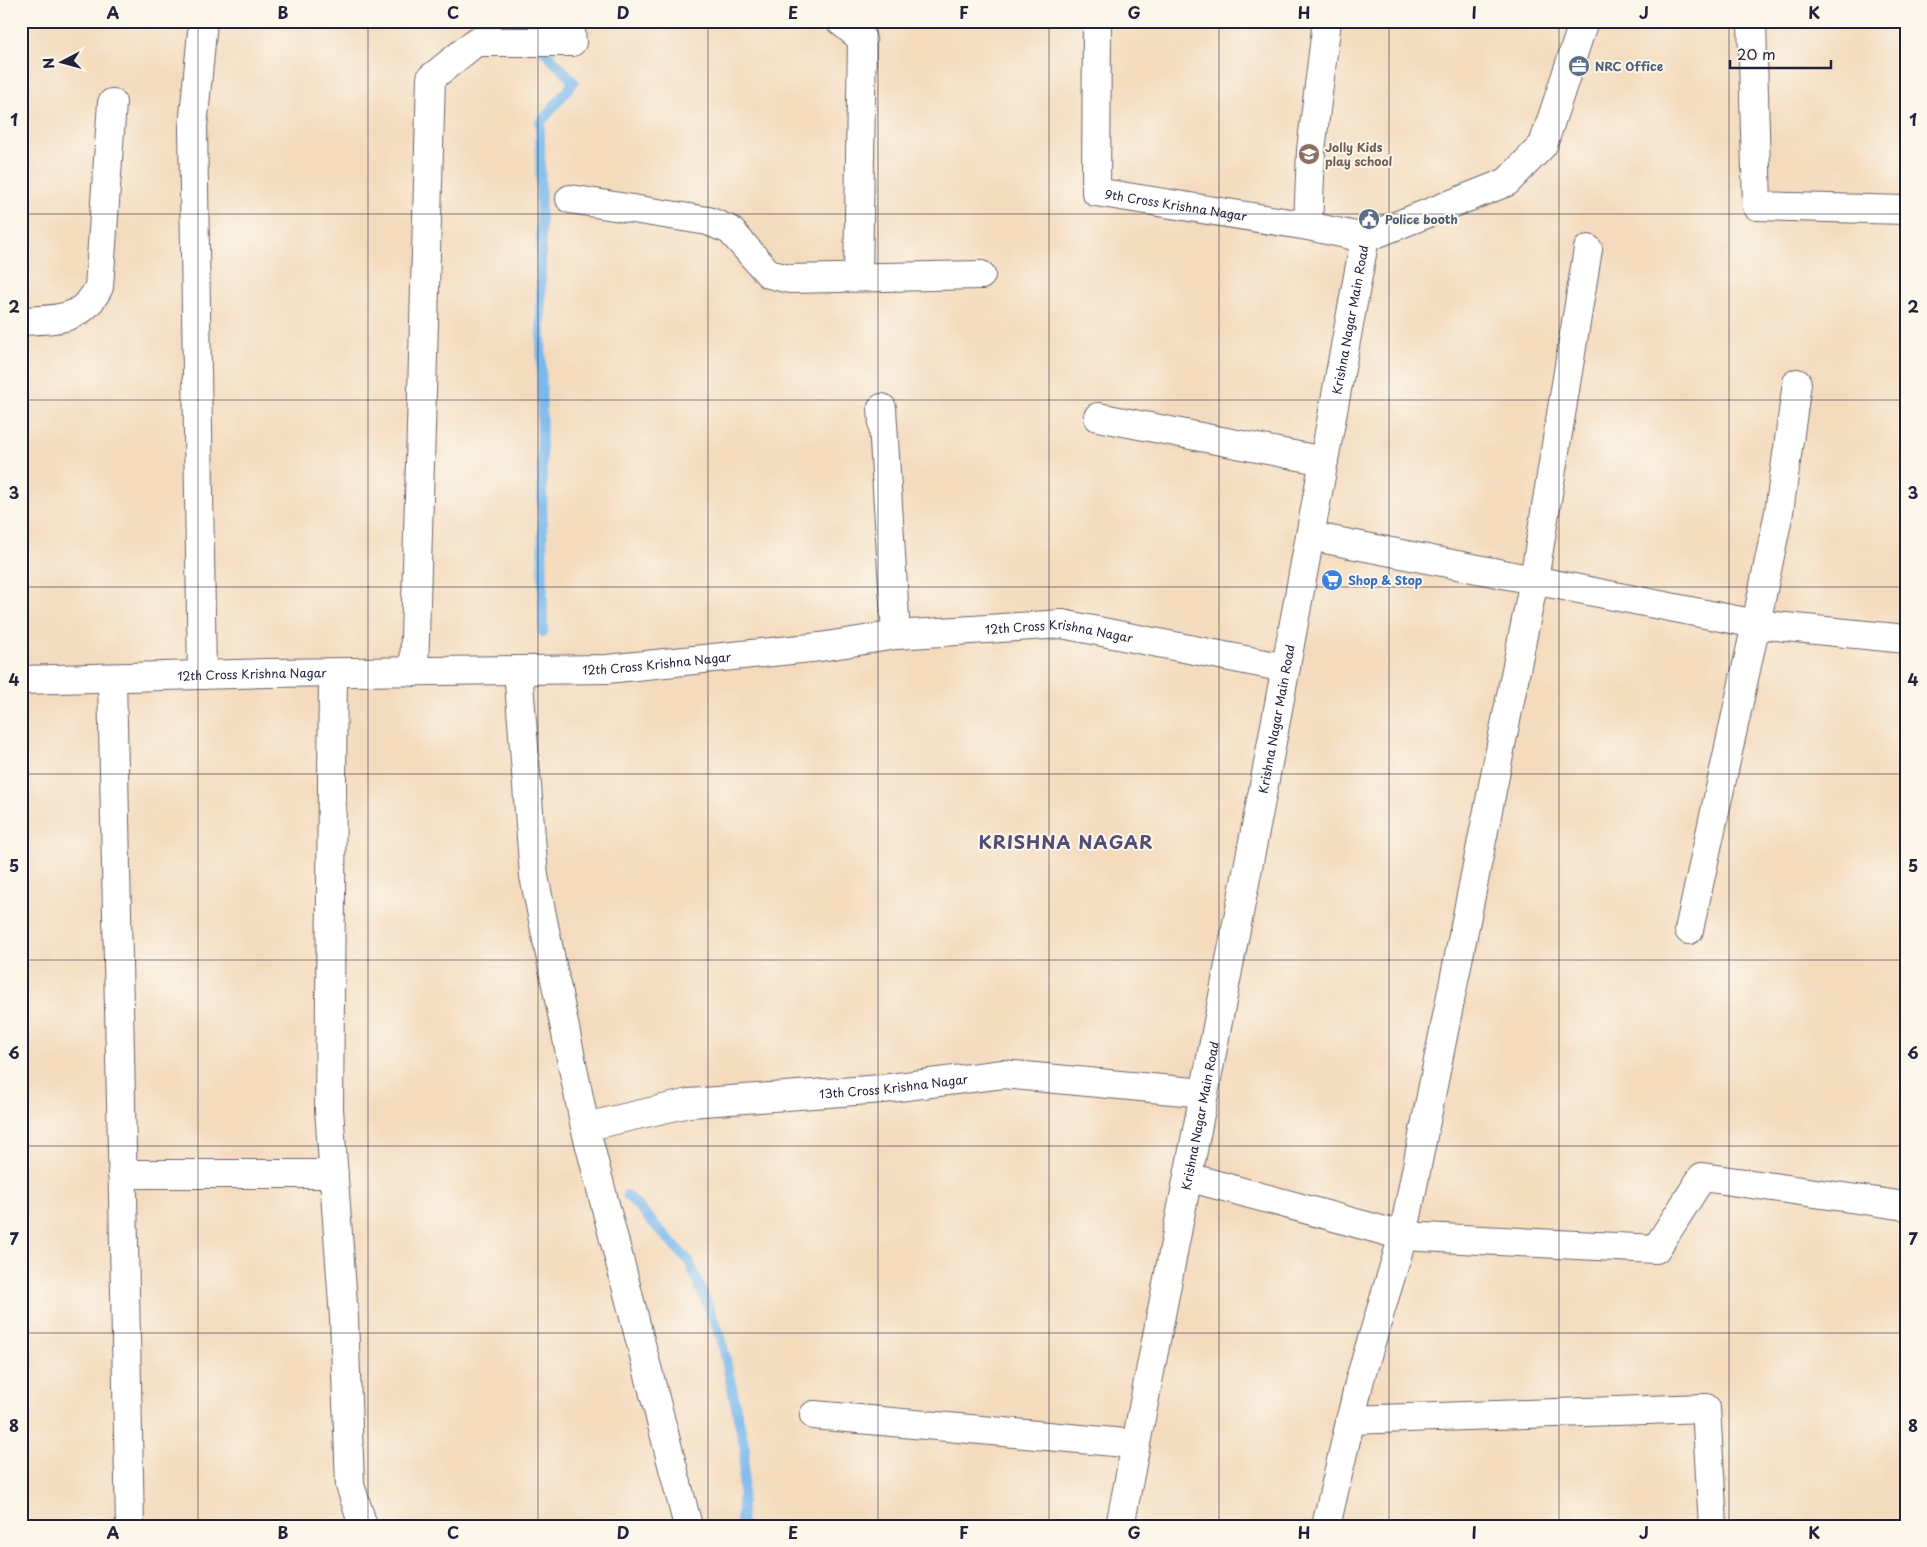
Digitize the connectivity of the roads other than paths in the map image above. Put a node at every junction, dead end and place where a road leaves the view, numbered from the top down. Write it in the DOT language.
graph roads {
  1 [pos="203,21"];
  2 [pos="570,21"];
  3 [pos="840,21"];
  4 [pos="1097,21"];
  5 [pos="1327,21"];
  6 [pos="1584,21"];
  7 [pos="1752,21"];
  8 [pos="112,103"];
  9 [pos="570,199"];
  10 [pos="1906,210"];
  11 [pos="1308,226"];
  12 [pos="1365,238"];
  13 [pos="1588,248"];
  14 [pos="982,275"];
  15 [pos="858,277"];
  16 [pos="21,321"];
  17 [pos="1797,384"];
  18 [pos="882,408"];
  19 [pos="1098,417"];
  20 [pos="1324,461"];
  21 [pos="1310,536"];
  22 [pos="1534,580"];
  23 [pos="1756,624"];
  24 [pos="896,635"];
  25 [pos="1906,639"];
  26 [pos="1286,668"];
  27 [pos="518,670"];
  28 [pos="414,672"];
  29 [pos="333,673"];
  30 [pos="202,675"];
  31 [pos="112,678"];
  32 [pos="21,680"];
  33 [pos="1689,930"];
  34 [pos="1204,1093"];
  35 [pos="585,1127"];
  36 [pos="122,1174"];
  37 [pos="334,1174"];
  38 [pos="1188,1176"];
  39 [pos="1906,1206"];
  40 [pos="1403,1236"];
  41 [pos="814,1415"];
  42 [pos="1350,1420"];
  43 [pos="1136,1444"];
  44 [pos="130,1526"];
  45 [pos="363,1526"];
  46 [pos="688,1526"];
  47 [pos="1120,1526"];
  48 [pos="1326,1526"];
  49 [pos="1712,1526"];
  1 -- 30 [label="street"];
  2 -- 28 [label="street"];
  3 -- 15 [label="street"];
  4 -- 11 [label="street, 9th Cross Krishna Nagar"];
  5 -- 11 [label="street"];
  6 -- 12 [label="street, Krishna Nagar Main Road"];
  7 -- 10 [label="street"];
  8 -- 16 [label="street"];
  9 -- 15 [label="street"];
  11 -- 12 [label="street"];
  12 -- 20 [label="street, Krishna Nagar Main Road"];
  13 -- 22 [label="street"];
  14 -- 15 [label="street"];
  17 -- 23 [label="street"];
  18 -- 24 [label="street"];
  19 -- 20 [label="street"];
  20 -- 21 [label="street, Krishna Nagar Main Road"];
  21 -- 22 [label="street"];
  21 -- 26 [label="street, Krishna Nagar Main Road"];
  22 -- 23 [label="street"];
  22 -- 40 [label="street"];
  23 -- 25 [label="street"];
  23 -- 33 [label="street"];
  24 -- 26 [label="street, 12th Cross Krishna Nagar"];
  24 -- 27 [label="street, 12th Cross Krishna Nagar"];
  26 -- 34 [label="street, Krishna Nagar Main Road"];
  27 -- 28 [label="street, 12th Cross Krishna Nagar"];
  27 -- 35 [label="street"];
  28 -- 29 [label="street, 12th Cross Krishna Nagar"];
  29 -- 30 [label="street, 12th Cross Krishna Nagar"];
  29 -- 37 [label="street"];
  30 -- 31 [label="street, 12th Cross Krishna Nagar"];
  31 -- 32 [label="street, 12th Cross Krishna Nagar"];
  31 -- 36 [label="street"];
  34 -- 35 [label="street, 13th Cross Krishna Nagar"];
  34 -- 38 [label="street, Krishna Nagar Main Road"];
  35 -- 46 [label="street"];
  36 -- 37 [label="street"];
  36 -- 44 [label="street"];
  37 -- 45 [label="street"];
  38 -- 40 [label="street"];
  38 -- 43 [label="street, Krishna Nagar Main Road"];
  39 -- 40 [label="street"];
  40 -- 42 [label="street"];
  41 -- 43 [label="street"];
  42 -- 48 [label="street"];
  42 -- 49 [label="street"];
  43 -- 47 [label="street, Krishna Nagar Main Road"];
}
